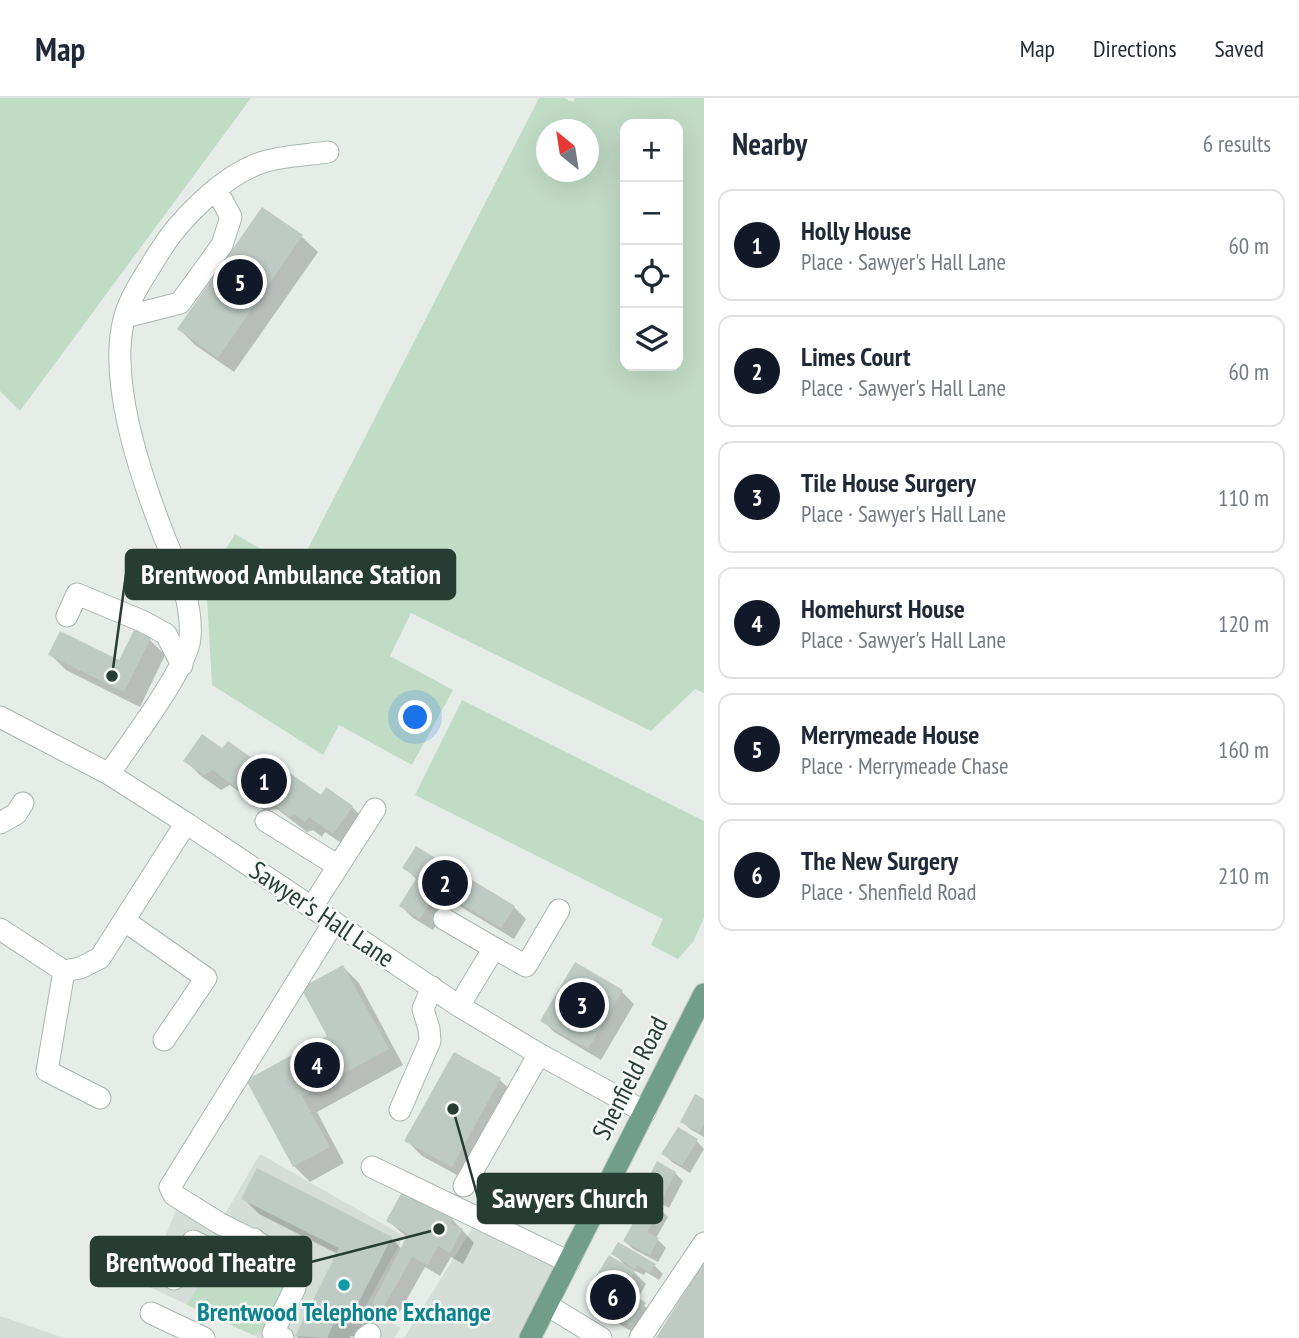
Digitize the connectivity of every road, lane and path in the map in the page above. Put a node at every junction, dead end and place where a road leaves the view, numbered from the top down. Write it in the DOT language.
graph roads {
  1 [pos="328,152"];
  2 [pos="216,189"];
  3 [pos="125,317"];
  4 [pos="67,616"];
  5 [pos="181,665"];
  6 [pos="0,717"];
  7 [pos="109,774"];
  8 [pos="23,803"];
  9 [pos="375,809"];
  10 [pos="266,821"];
  11 [pos="186,822"];
  12 [pos="0,823"];
  13 [pos="338,866"];
  14 [pos="312,907"];
  15 [pos="559,910"];
  16 [pos="444,919"];
  17 [pos="125,921"];
  18 [pos="334,922"];
  19 [pos="0,929"];
  20 [pos="494,948"];
  21 [pos="64,971"];
  22 [pos="432,987"];
  23 [pos="704,994"];
  24 [pos="459,1006"];
  25 [pos="164,1040"];
  26 [pos="539,1054"];
  27 [pos="100,1098"];
  28 [pos="400,1110"];
  29 [pos="645,1112"];
  30 [pos="372,1167"];
  31 [pos="464,1186"];
  32 [pos="254,1239"];
  33 [pos="704,1243"];
  34 [pos="569,1262"];
  35 [pos="174,1279"];
  36 [pos="547,1305"];
  37 [pos="151,1313"];
  38 [pos="204,1338"];
  39 [pos="283,1338"];
  40 [pos="530,1338"];
  41 [pos="601,1338"];
  42 [pos="640,1338"];
  1 -- 2 [label="street"];
  2 -- 3 [label="street"];
  2 -- 3 [label="street"];
  3 -- 5 [label="street"];
  4 -- 5 [label="street"];
  5 -- 7 [label="street"];
  6 -- 7 [label="street, Sawyer's Hall Lane"];
  7 -- 11 [label="street, Sawyer's Hall Lane"];
  8 -- 12 [label="street"];
  9 -- 13 [label="street"];
  10 -- 13 [label="street"];
  11 -- 14 [label="street, Sawyer's Hall Lane"];
  11 -- 17 [label="street"];
  13 -- 14 [label="street"];
  14 -- 18 [label="street, Sawyer's Hall Lane"];
  15 -- 20 [label="street"];
  16 -- 20 [label="street"];
  17 -- 21 [label="street"];
  17 -- 25 [label="street"];
  18 -- 22 [label="street, Sawyer's Hall Lane"];
  18 -- 32 [label="street"];
  19 -- 21 [label="street"];
  20 -- 24 [label="street"];
  21 -- 27 [label="street"];
  22 -- 24 [label="street, Sawyer's Hall Lane"];
  22 -- 28 [label="street"];
  23 -- 29 [label="main road, Shenfield Road"];
  24 -- 26 [label="street, Sawyer's Hall Lane"];
  26 -- 29 [label="street, Sawyer's Hall Lane"];
  26 -- 31 [label="street"];
  29 -- 34 [label="main road, Shenfield Road"];
  30 -- 34 [label="street"];
  32 -- 35 [label="street"];
  32 -- 39 [label="street"];
  33 -- 42 [label="street"];
  34 -- 36 [label="main road, Shenfield Road"];
  36 -- 40 [label="main road, Shenfield Road"];
  36 -- 41 [label="street"];
  37 -- 38 [label="street"];
}
